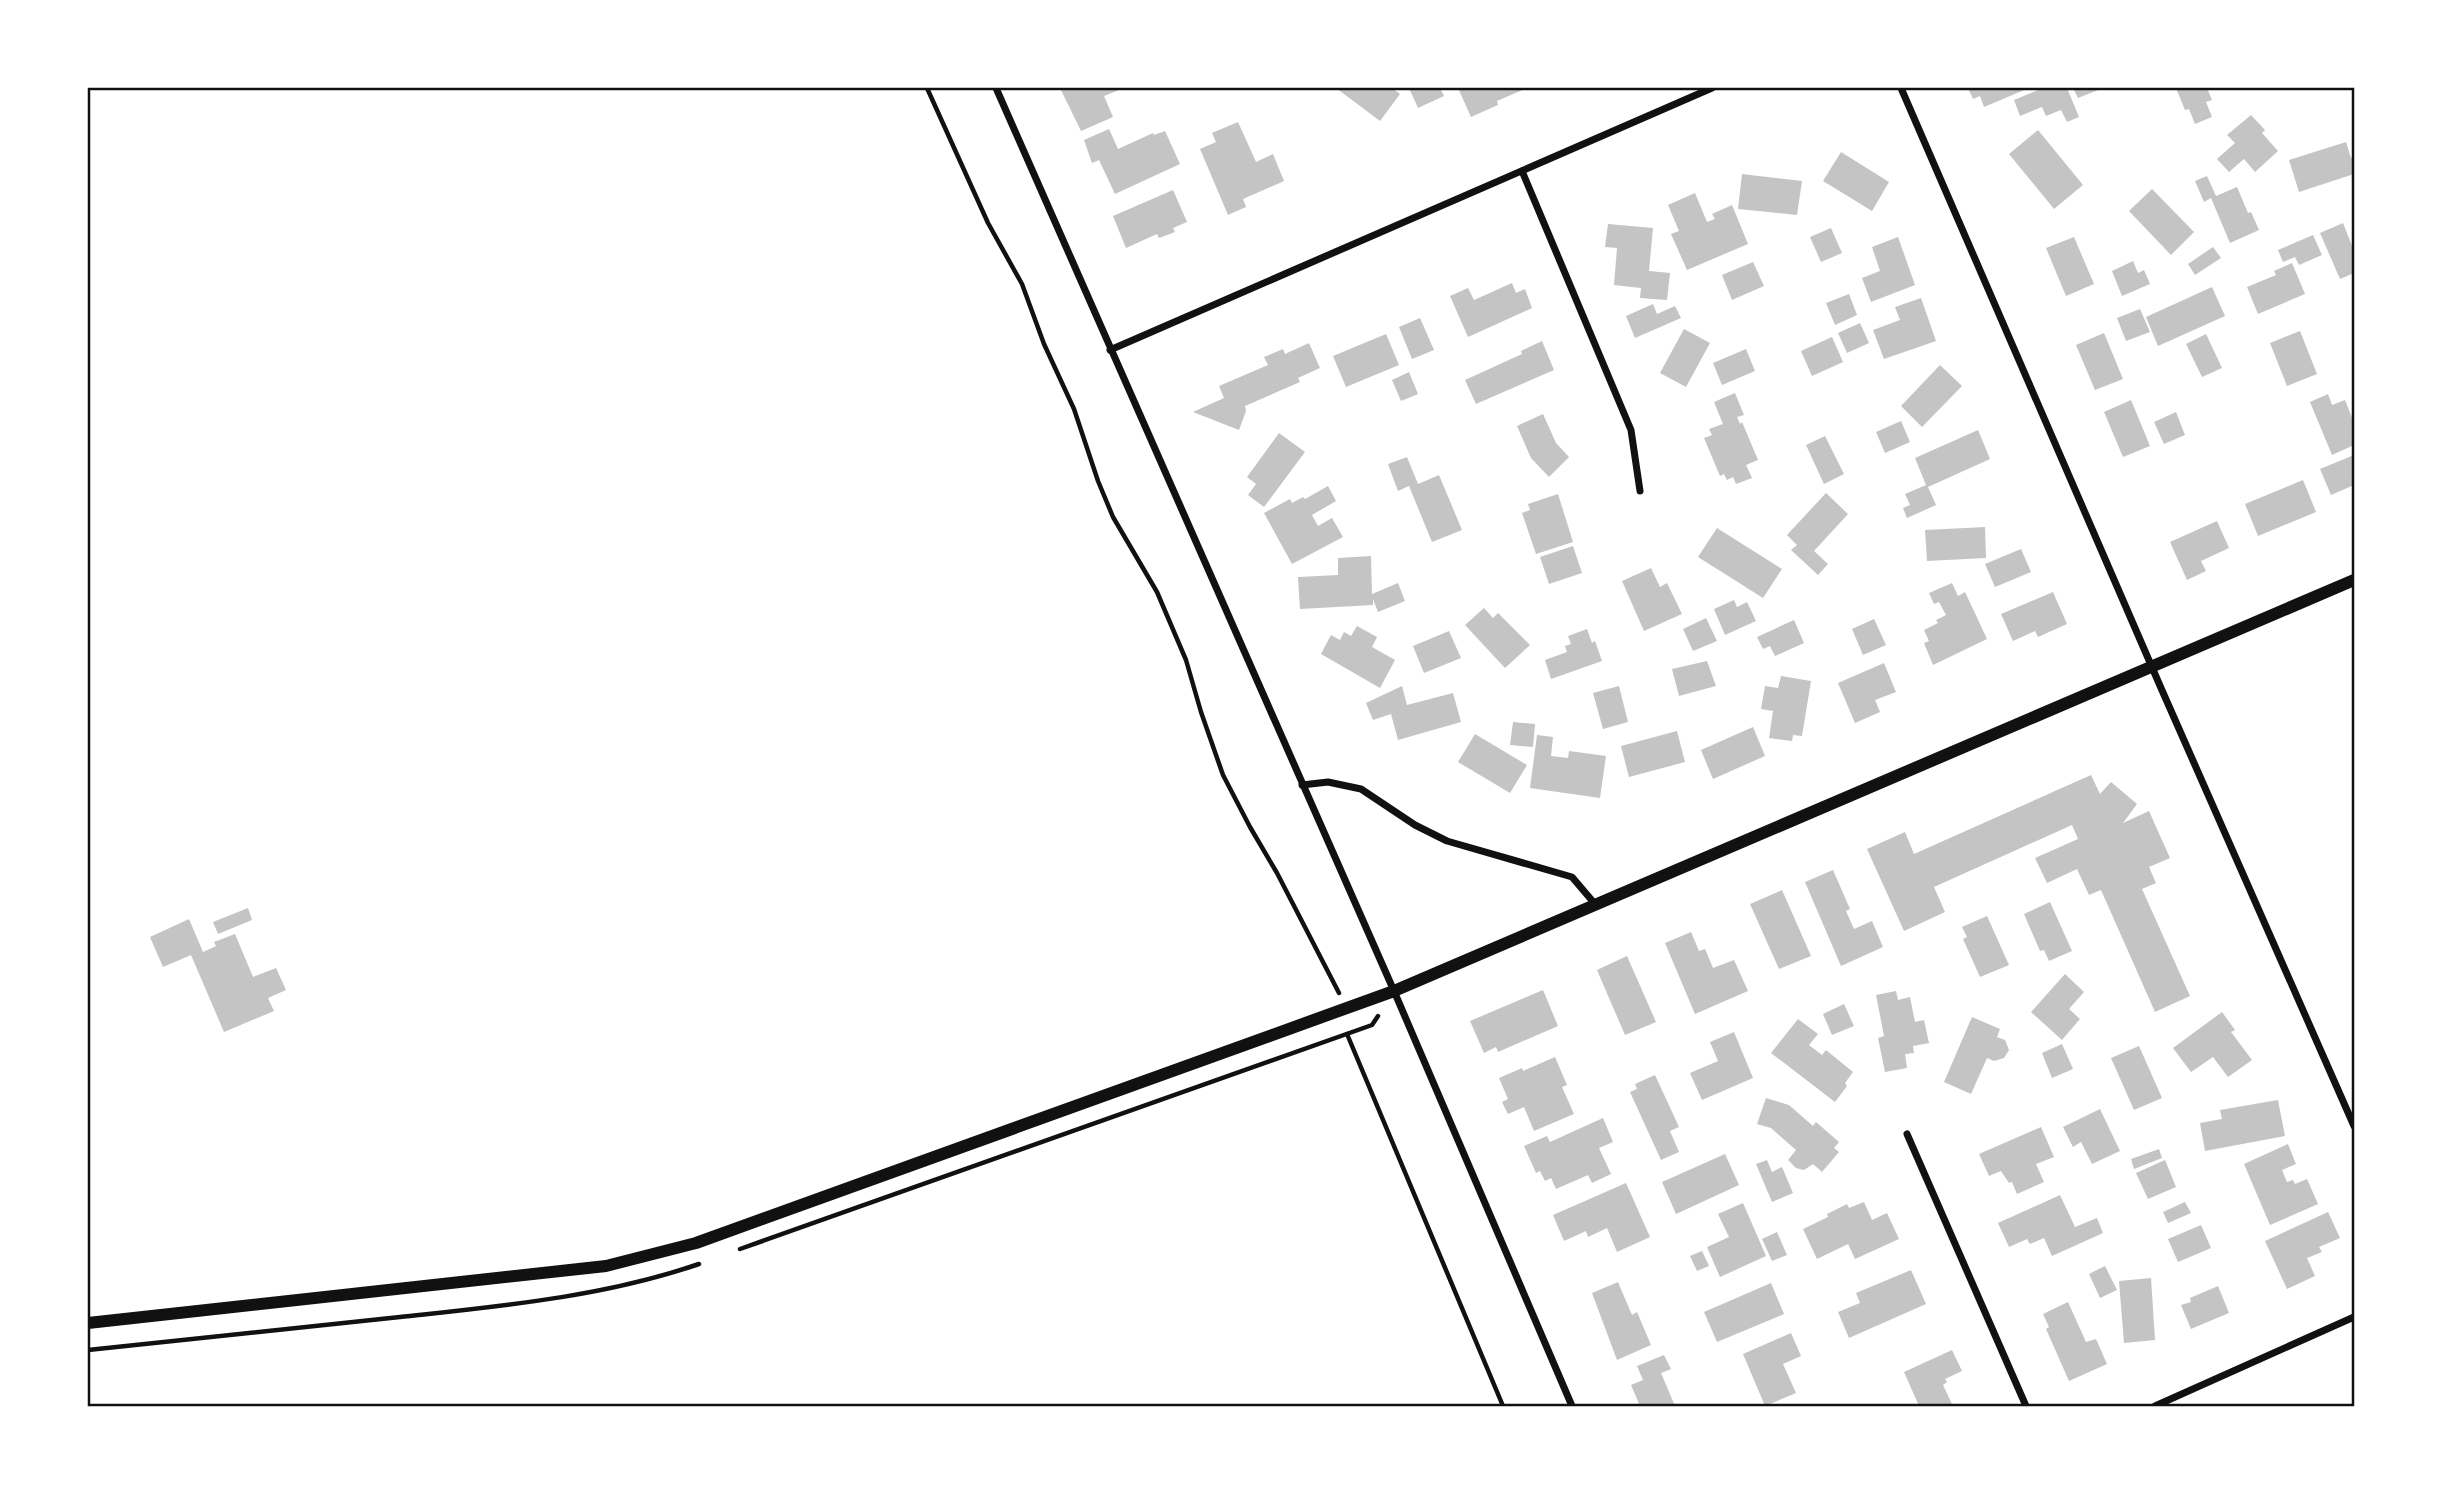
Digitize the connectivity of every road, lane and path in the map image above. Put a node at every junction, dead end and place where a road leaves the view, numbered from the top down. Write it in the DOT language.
graph roads {
  1 [pos="927,88"];
  2 [pos="996,88"];
  3 [pos="1712,88"];
  4 [pos="1901,88"];
  5 [pos="1522,171"];
  6 [pos="1110,350"];
  7 [pos="1640,491"];
  8 [pos="2354,580"];
  9 [pos="2152,666"];
  10 [pos="1302,785"];
  11 [pos="1595,905"];
  12 [pos="1335,989"];
  13 [pos="1394,991"];
  14 [pos="1347,1034"];
  15 [pos="2354,1126"];
  16 [pos="1907,1134"];
  17 [pos="2354,1317"];
  18 [pos="88,1323"];
  19 [pos="1503,1406"];
  20 [pos="1572,1406"];
  21 [pos="2026,1406"];
  22 [pos="2155,1406"];
  1 -- 12 [label="path"];
  2 -- 6 [label="street"];
  3 -- 5 [label="street"];
  4 -- 9 [label="street"];
  5 -- 6 [label="street"];
  5 -- 7 [label="street"];
  6 -- 10 [label="street"];
  8 -- 9 [label="street"];
  9 -- 11 [label="street"];
  9 -- 15 [label="street"];
  10 -- 11 [label="street"];
  10 -- 13 [label="street"];
  11 -- 13 [label="street"];
  13 -- 18 [label="street"];
  13 -- 20 [label="street"];
  14 -- 19 [label="path"];
  16 -- 21 [label="street"];
  17 -- 22 [label="street"];
}
